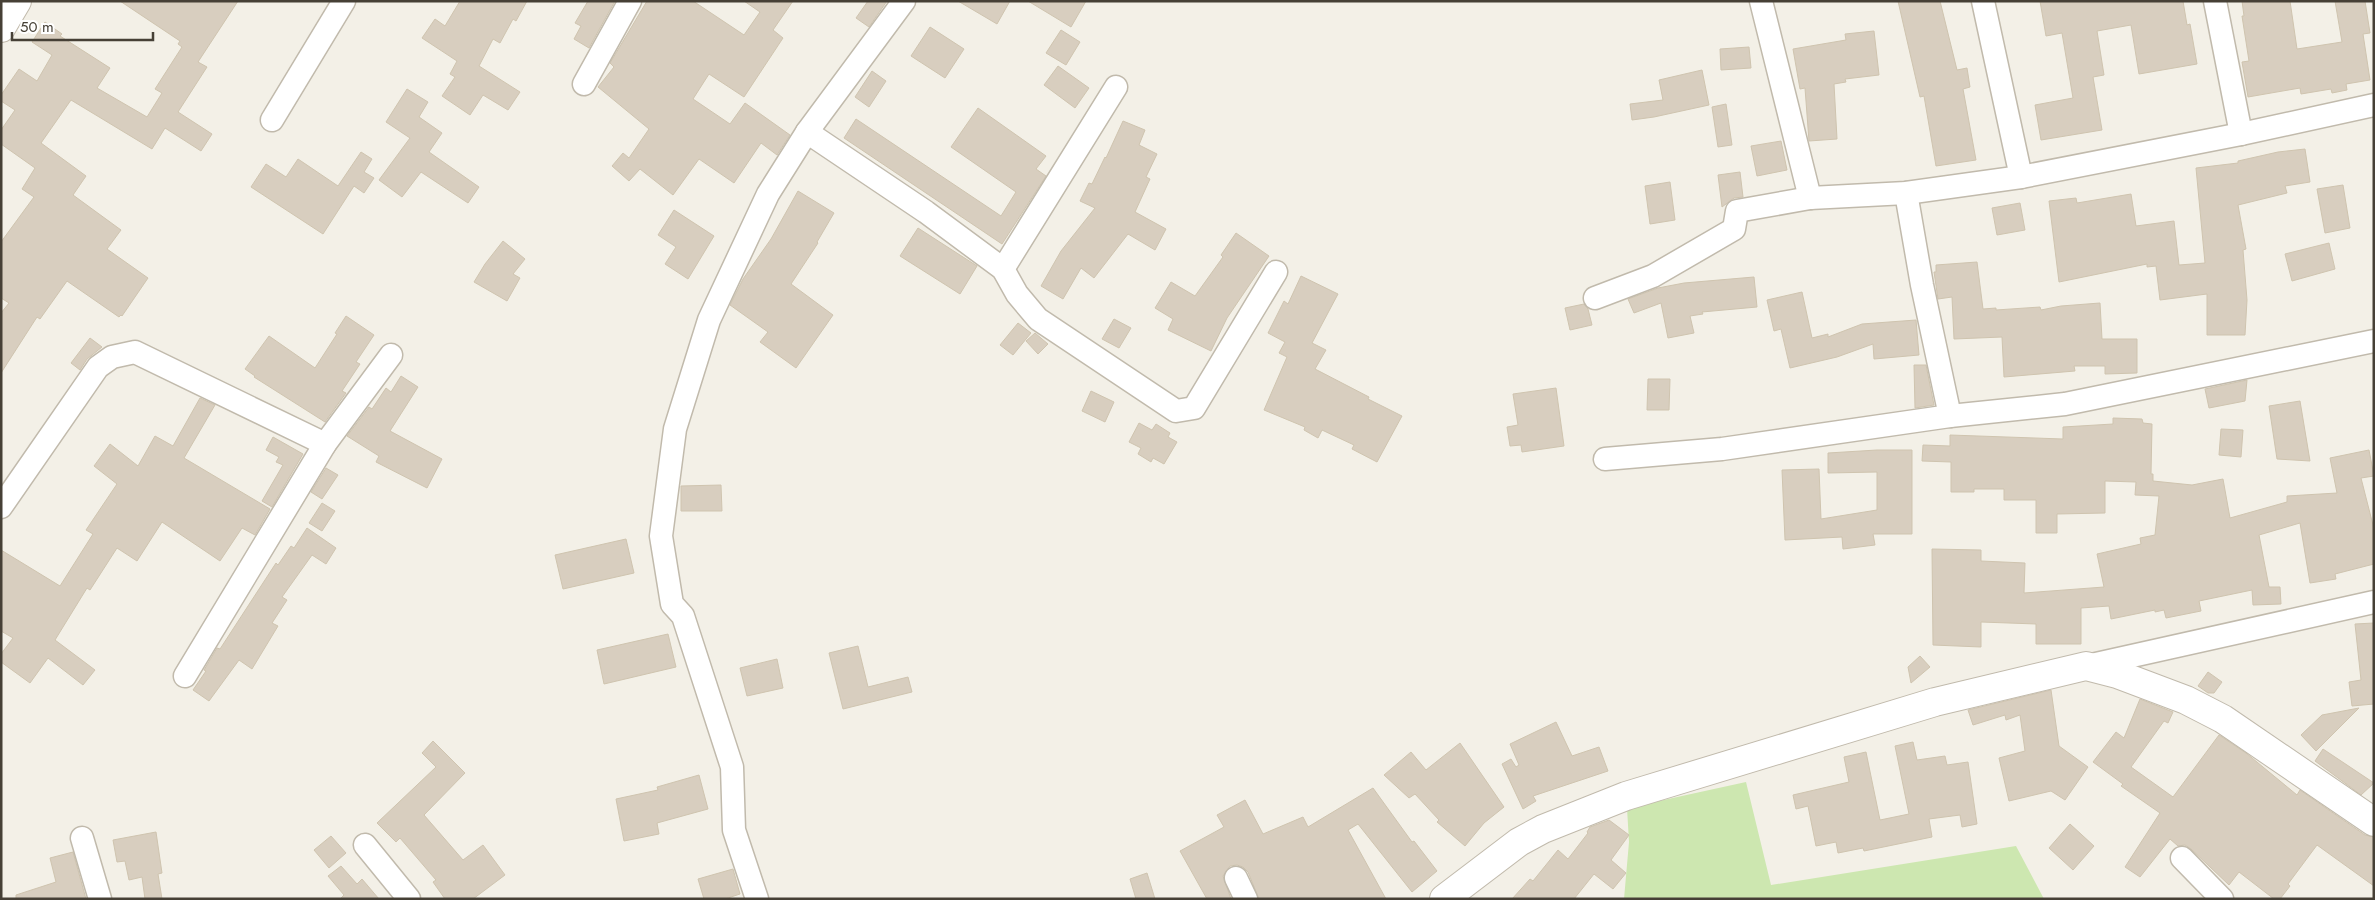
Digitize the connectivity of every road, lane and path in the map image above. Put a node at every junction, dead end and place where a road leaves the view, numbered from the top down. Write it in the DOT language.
graph roads {
  1 [pos="17,1"];
  2 [pos="344,1"];
  3 [pos="630,1"];
  4 [pos="904,1"];
  5 [pos="1762,1"];
  6 [pos="1983,1"];
  7 [pos="2215,1"];
  8 [pos="1,28"];
  9 [pos="584,84"];
  10 [pos="1116,87"];
  11 [pos="2374,105"];
  12 [pos="272,120"];
  13 [pos="808,132"];
  14 [pos="2241,134"];
  15 [pos="2020,177"];
  16 [pos="1906,192"];
  17 [pos="1810,198"];
  18 [pos="1003,269"];
  19 [pos="1276,272"];
  20 [pos="1595,298"];
  21 [pos="2374,341"];
  22 [pos="391,355"];
  23 [pos="1950,416"];
  24 [pos="325,444"];
  25 [pos="1605,459"];
  26 [pos="1,507"];
  27 [pos="2374,602"];
  28 [pos="2086,666"];
  29 [pos="185,676"];
  30 [pos="2374,822"];
  31 [pos="82,838"];
  32 [pos="366,845"];
  33 [pos="2182,858"];
  34 [pos="1236,878"];
  35 [pos="100,899"];
  36 [pos="409,899"];
  37 [pos="757,899"];
  38 [pos="1246,899"];
  39 [pos="1444,899"];
  40 [pos="2222,899"];
  1 -- 8 [label="street"];
  2 -- 12 [label="street"];
  3 -- 9 [label="street"];
  4 -- 13 [label="street"];
  5 -- 17 [label="street"];
  6 -- 15 [label="street"];
  7 -- 14 [label="street"];
  10 -- 18 [label="street"];
  11 -- 14 [label="street"];
  13 -- 18 [label="street"];
  13 -- 37 [label="street"];
  14 -- 15 [label="street"];
  15 -- 16 [label="street"];
  16 -- 17 [label="street"];
  16 -- 23 [label="street"];
  17 -- 20 [label="street"];
  18 -- 19 [label="street"];
  21 -- 23 [label="street"];
  22 -- 24 [label="street"];
  23 -- 25 [label="street"];
  24 -- 26 [label="street"];
  24 -- 29 [label="street"];
  27 -- 28 [label="street"];
  28 -- 30 [label="street"];
  28 -- 39 [label="street"];
  31 -- 35 [label="street"];
  32 -- 36 [label="street"];
  33 -- 40 [label="street"];
  34 -- 38 [label="street"];
}
